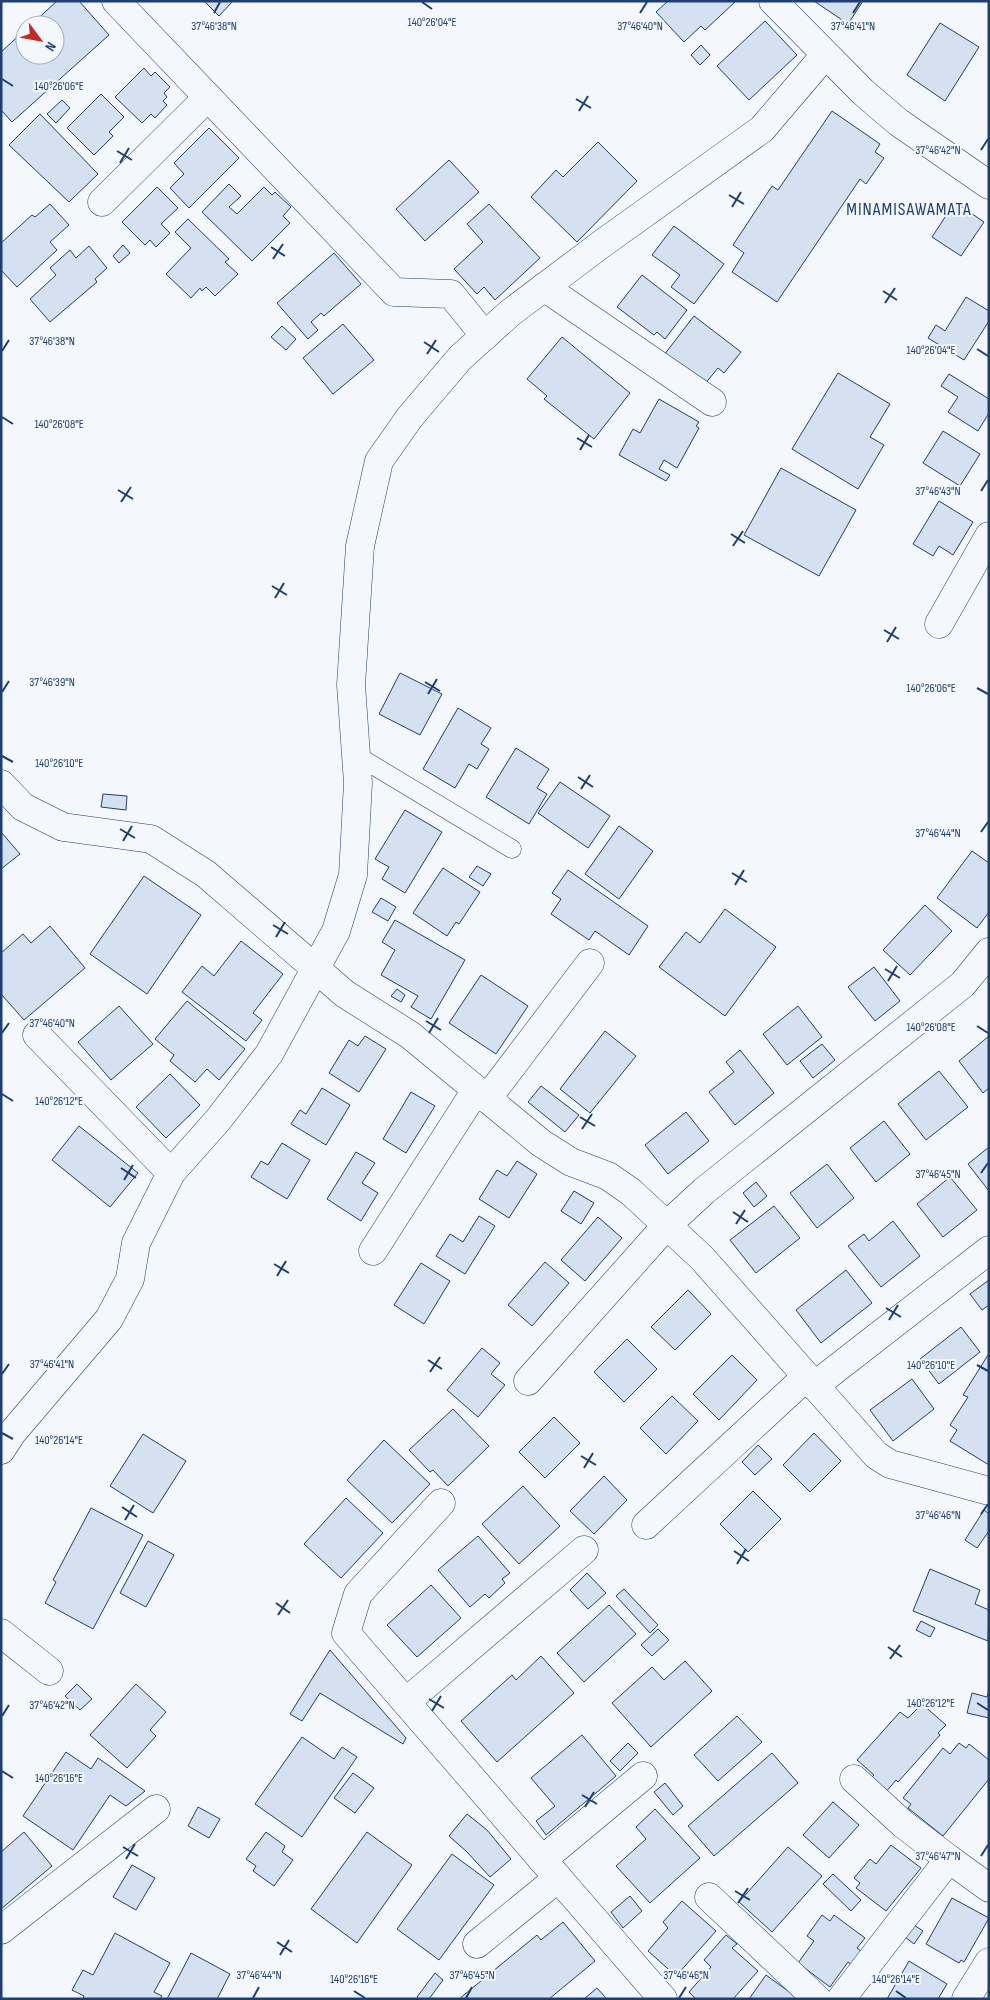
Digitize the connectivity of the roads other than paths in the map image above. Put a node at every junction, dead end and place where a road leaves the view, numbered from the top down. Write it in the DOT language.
graph roads {
  1 [pos="119,2"];
  2 [pos="782,4"];
  3 [pos="825,55"];
  4 [pos="208,97"];
  5 [pos="989,185"];
  6 [pos="102,202"];
  7 [pos="544,287"];
  8 [pos="485,336"];
  9 [pos="712,402"];
  10 [pos="989,536"];
  11 [pos="939,624"];
  12 [pos="356,755"];
  13 [pos="1,784"];
  14 [pos="512,849"];
  15 [pos="989,952"];
  16 [pos="590,963"];
  17 [pos="316,968"];
  18 [pos="38,1035"];
  19 [pos="482,1094"];
  20 [pos="171,1173"];
  21 [pos="666,1226"];
  22 [pos="989,1250"];
  23 [pos="373,1251"];
  24 [pos="528,1381"];
  25 [pos="810,1381"];
  26 [pos="1,1450"];
  27 [pos="989,1491"];
  28 [pos="441,1503"];
  29 [pos="646,1525"];
  30 [pos="584,1550"];
  31 [pos="1,1633"];
  32 [pos="49,1671"];
  33 [pos="406,1702"];
  34 [pos="643,1776"];
  35 [pos="854,1780"];
  36 [pos="156,1809"];
  37 [pos="948,1859"];
  38 [pos="550,1869"];
  39 [pos="989,1888"];
  40 [pos="709,1897"];
  41 [pos="1,1930"];
  42 [pos="478,1944"];
  43 [pos="989,1962"];
  44 [pos="663,1999"];
  45 [pos="817,1999"];
  46 [pos="841,1999"];
  47 [pos="966,1999"];
  1 -- 4 [label="street"];
  2 -- 3 [label="street"];
  3 -- 5 [label="street"];
  3 -- 7 [label="street"];
  4 -- 6 [label="street"];
  4 -- 8 [label="street"];
  7 -- 8 [label="street"];
  7 -- 9 [label="street"];
  8 -- 12 [label="street"];
  10 -- 11 [label="street"];
  12 -- 14 [label="lane"];
  12 -- 17 [label="street"];
  13 -- 17 [label="street"];
  15 -- 21 [label="street"];
  16 -- 19 [label="street"];
  17 -- 19 [label="street"];
  17 -- 20 [label="street"];
  18 -- 20 [label="street"];
  19 -- 21 [label="street"];
  19 -- 23 [label="street"];
  20 -- 26 [label="street"];
  21 -- 24 [label="street"];
  21 -- 25 [label="street"];
  22 -- 25 [label="street"];
  25 -- 27 [label="street"];
  25 -- 29 [label="street"];
  28 -- 33 [label="street"];
  30 -- 33 [label="street"];
  31 -- 32 [label="street"];
  33 -- 38 [label="street"];
  34 -- 38 [label="street"];
  35 -- 37 [label="street"];
  36 -- 41 [label="street"];
  37 -- 39 [label="street"];
  37 -- 46 [label="street"];
  38 -- 42 [label="street"];
  38 -- 44 [label="street"];
  40 -- 45 [label="street"];
  43 -- 47 [label="street"];
}
